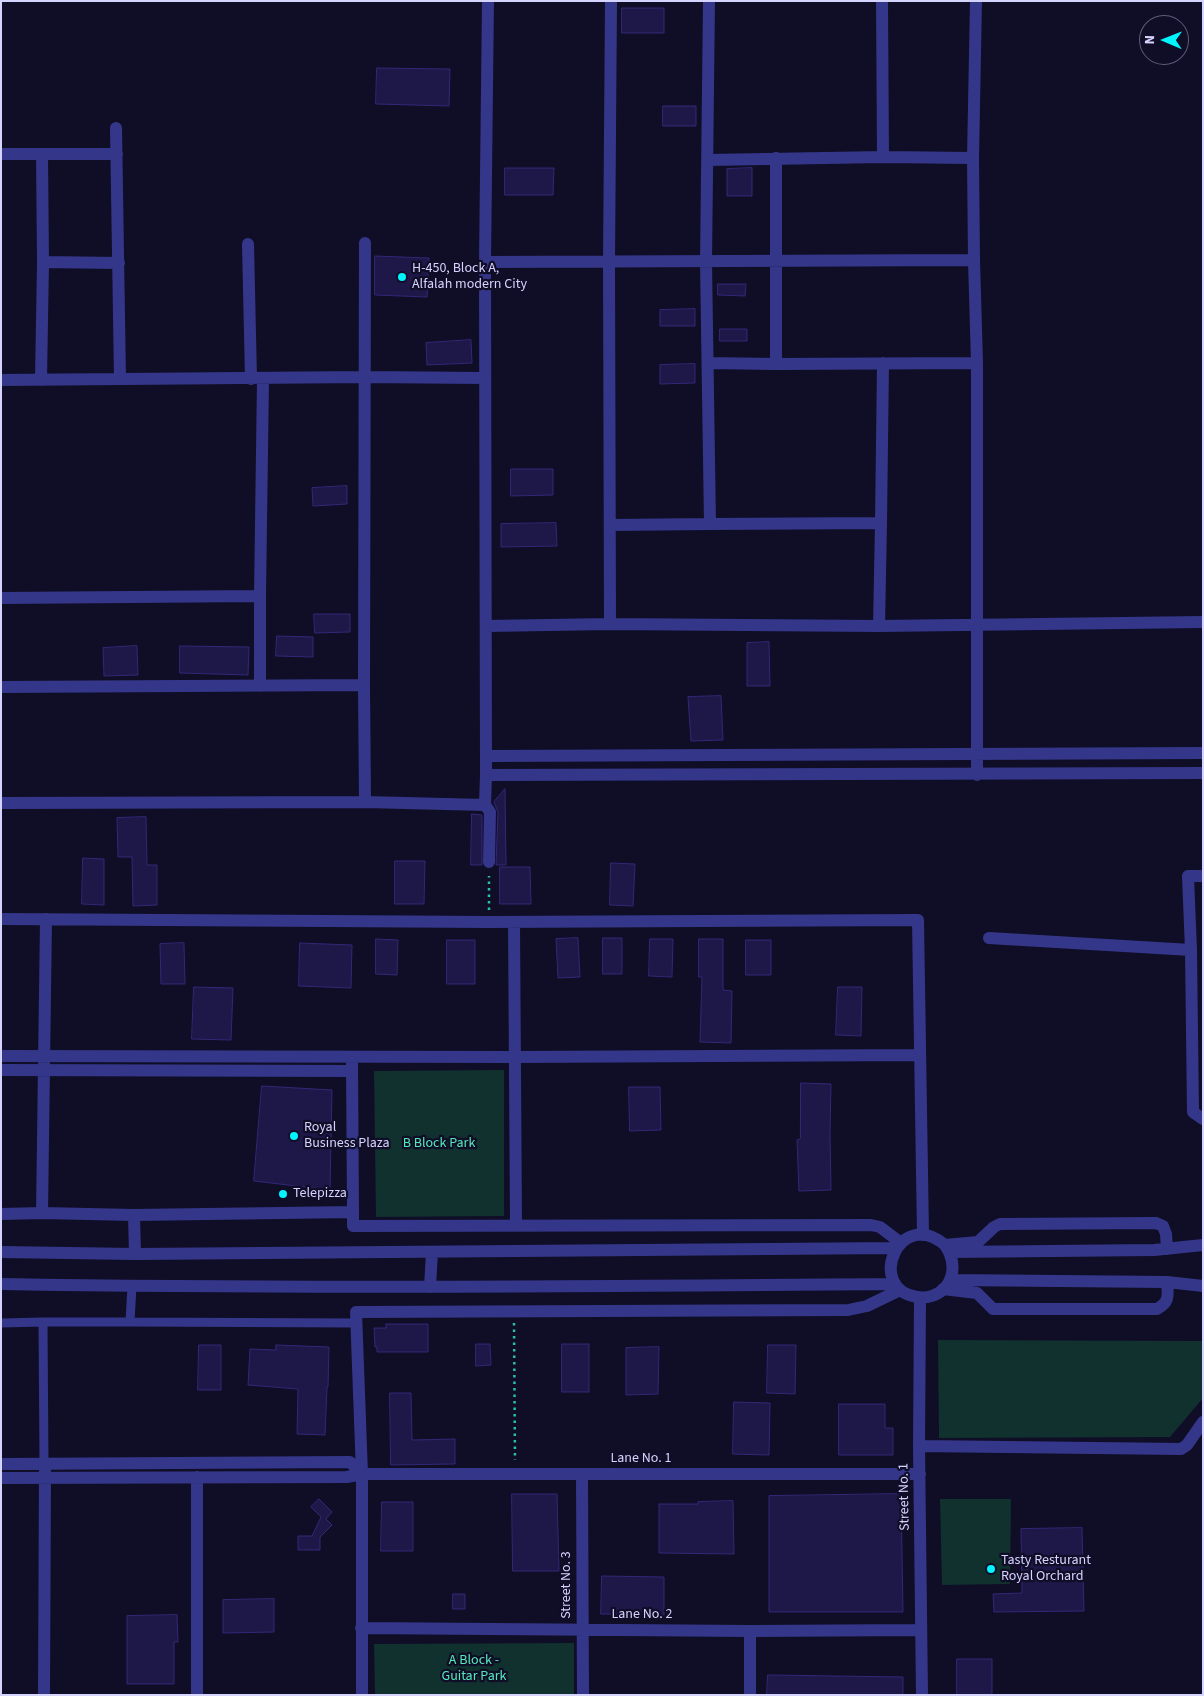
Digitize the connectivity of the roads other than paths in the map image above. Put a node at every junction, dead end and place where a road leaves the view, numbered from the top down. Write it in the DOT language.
graph roads {
  1 [pos="488,1"];
  2 [pos="611,1"];
  3 [pos="709,1"];
  4 [pos="882,1"];
  5 [pos="976,1"];
  6 [pos="116,128"];
  7 [pos="1,154"];
  8 [pos="42,154"];
  9 [pos="116,154"];
  10 [pos="883,157"];
  11 [pos="776,158"];
  12 [pos="973,158"];
  13 [pos="708,160"];
  14 [pos="365,243"];
  15 [pos="248,244"];
  16 [pos="974,260"];
  17 [pos="777,261"];
  18 [pos="43,262"];
  19 [pos="119,262"];
  20 [pos="485,262"];
  21 [pos="609,262"];
  22 [pos="706,262"];
  23 [pos="708,363"];
  24 [pos="883,363"];
  25 [pos="977,363"];
  26 [pos="776,364"];
  27 [pos="364,377"];
  28 [pos="485,378"];
  29 [pos="120,379"];
  30 [pos="257,379"];
  31 [pos="1,380"];
  32 [pos="41,380"];
  33 [pos="881,523"];
  34 [pos="710,524"];
  35 [pos="611,525"];
  36 [pos="260,596"];
  37 [pos="1,598"];
  38 [pos="1203,622"];
  39 [pos="610,624"];
  40 [pos="976,624"];
  41 [pos="486,626"];
  42 [pos="880,626"];
  43 [pos="364,685"];
  44 [pos="260,686"];
  45 [pos="1,687"];
  46 [pos="1203,753"];
  47 [pos="977,754"];
  48 [pos="486,756"];
  49 [pos="1203,773"];
  50 [pos="977,774"];
  51 [pos="486,775"];
  52 [pos="365,802"];
  53 [pos="1,803"];
  54 [pos="485,805"];
  55 [pos="489,862"];
  56 [pos="1203,876"];
  57 [pos="1,919"];
  58 [pos="46,919"];
  59 [pos="514,922"];
  60 [pos="989,938"];
  61 [pos="1191,950"];
  62 [pos="920,1054"];
  63 [pos="1,1056"];
  64 [pos="45,1056"];
  65 [pos="352,1057"];
  66 [pos="515,1057"];
  67 [pos="1,1070"];
  68 [pos="44,1070"];
  69 [pos="352,1071"];
  70 [pos="1203,1119"];
  71 [pos="353,1212"];
  72 [pos="42,1213"];
  73 [pos="1,1214"];
  74 [pos="134,1215"];
  75 [pos="516,1225"];
  76 [pos="923,1235"];
  77 [pos="898,1245"];
  78 [pos="1203,1245"];
  79 [pos="947,1249"];
  80 [pos="1167,1249"];
  81 [pos="1,1252"];
  82 [pos="432,1252"];
  83 [pos="135,1254"];
  84 [pos="1167,1282"];
  85 [pos="1,1284"];
  86 [pos="947,1285"];
  87 [pos="132,1286"];
  88 [pos="1203,1286"];
  89 [pos="430,1287"];
  90 [pos="898,1287"];
  91 [pos="920,1298"];
  92 [pos="356,1318"];
  93 [pos="43,1322"];
  94 [pos="130,1322"];
  95 [pos="1,1323"];
  96 [pos="1203,1422"];
  97 [pos="920,1446"];
  98 [pos="1,1464"];
  99 [pos="44,1464"];
  100 [pos="362,1474"];
  101 [pos="582,1474"];
  102 [pos="920,1474"];
  103 [pos="197,1477"];
  104 [pos="1,1478"];
  105 [pos="45,1478"];
  106 [pos="362,1628"];
  107 [pos="582,1630"];
  108 [pos="750,1630"];
  109 [pos="922,1630"];
  110 [pos="44,1695"];
  111 [pos="197,1695"];
  112 [pos="362,1695"];
  113 [pos="583,1695"];
  114 [pos="750,1695"];
  115 [pos="922,1695"];
  1 -- 20 [label="street"];
  2 -- 21 [label="street"];
  3 -- 13 [label="street"];
  4 -- 10 [label="street"];
  5 -- 12 [label="street"];
  6 -- 9 [label="street"];
  7 -- 8 [label="street"];
  8 -- 9 [label="street"];
  8 -- 18 [label="street"];
  9 -- 19 [label="street"];
  10 -- 11 [label="street"];
  10 -- 12 [label="street"];
  11 -- 13 [label="street"];
  11 -- 17 [label="street"];
  12 -- 16 [label="street"];
  13 -- 22 [label="street"];
  14 -- 27 [label="street"];
  15 -- 30 [label="street"];
  16 -- 17 [label="street"];
  16 -- 25 [label="street"];
  17 -- 22 [label="street"];
  17 -- 26 [label="street"];
  18 -- 19 [label="street"];
  18 -- 32 [label="street"];
  19 -- 29 [label="street"];
  20 -- 21 [label="street"];
  20 -- 28 [label="street"];
  21 -- 22 [label="street"];
  21 -- 35 [label="street"];
  22 -- 23 [label="street"];
  23 -- 26 [label="street"];
  23 -- 34 [label="street"];
  24 -- 25 [label="street"];
  24 -- 26 [label="street"];
  24 -- 33 [label="street"];
  25 -- 40 [label="street"];
  27 -- 28 [label="street"];
  27 -- 30 [label="street"];
  27 -- 43 [label="street"];
  28 -- 41 [label="street"];
  29 -- 30 [label="street"];
  29 -- 32 [label="street"];
  30 -- 36 [label="street"];
  31 -- 32 [label="street"];
  33 -- 34 [label="street"];
  33 -- 42 [label="street"];
  34 -- 35 [label="street"];
  35 -- 39 [label="street"];
  36 -- 37 [label="street"];
  36 -- 44 [label="street"];
  38 -- 40 [label="street"];
  39 -- 41 [label="street"];
  39 -- 42 [label="street"];
  40 -- 42 [label="street"];
  40 -- 47 [label="street"];
  41 -- 48 [label="street"];
  43 -- 44 [label="street"];
  43 -- 52 [label="street"];
  44 -- 45 [label="street"];
  46 -- 47 [label="street"];
  47 -- 48 [label="street"];
  47 -- 50 [label="street"];
  48 -- 51 [label="street"];
  49 -- 50 [label="street"];
  50 -- 51 [label="street"];
  51 -- 54 [label="street"];
  52 -- 53 [label="street"];
  52 -- 54 [label="street"];
  54 -- 55 [label="street"];
  56 -- 61 [label="street"];
  57 -- 58 [label="street"];
  58 -- 59 [label="street"];
  58 -- 64 [label="street"];
  59 -- 62 [label="street"];
  59 -- 66 [label="street"];
  60 -- 61 [label="street"];
  61 -- 70 [label="street"];
  62 -- 66 [label="street"];
  62 -- 76 [label="street"];
  63 -- 64 [label="street"];
  64 -- 65 [label="street"];
  64 -- 68 [label="street"];
  65 -- 66 [label="street"];
  65 -- 69 [label="street"];
  66 -- 75 [label="street"];
  67 -- 68 [label="street"];
  68 -- 69 [label="street"];
  68 -- 72 [label="street"];
  69 -- 71 [label="street"];
  71 -- 74 [label="street"];
  71 -- 75 [label="street"];
  72 -- 73 [label="street"];
  72 -- 74 [label="street"];
  74 -- 83 [label="street"];
  75 -- 77 [label="street"];
  76 -- 77 [label="street"];
  76 -- 79 [label="street"];
  77 -- 82 [label="street"];
  77 -- 90 [label="street"];
  78 -- 80 [label="street"];
  79 -- 80 [label="street"];
  79 -- 80 [label="street"];
  79 -- 86 [label="street"];
  81 -- 83 [label="street"];
  82 -- 83 [label="street"];
  82 -- 89 [label="street"];
  84 -- 86 [label="street"];
  84 -- 86 [label="street"];
  84 -- 88 [label="street"];
  85 -- 87 [label="street"];
  86 -- 91 [label="street"];
  87 -- 89 [label="street"];
  87 -- 94 [label="lane"];
  89 -- 90 [label="street"];
  90 -- 91 [label="street"];
  90 -- 92 [label="street"];
  91 -- 97 [label="street, Street No. 1"];
  92 -- 94 [label="lane"];
  92 -- 100 [label="street"];
  93 -- 94 [label="lane"];
  93 -- 95 [label="lane"];
  93 -- 99 [label="lane"];
  96 -- 97 [label="street"];
  97 -- 102 [label="street, Street No. 1"];
  98 -- 99 [label="street"];
  99 -- 100 [label="street"];
  99 -- 105 [label="street"];
  100 -- 101 [label="street, Lane No. 1"];
  100 -- 103 [label="street, Lane No. 1"];
  100 -- 106 [label="street"];
  101 -- 102 [label="street, Lane No. 1"];
  101 -- 107 [label="street, Street No. 3"];
  102 -- 109 [label="street, Street No. 1"];
  103 -- 105 [label="street, Lane No. 1"];
  103 -- 111 [label="street"];
  104 -- 105 [label="street, Lane No. 1"];
  105 -- 110 [label="street"];
  106 -- 107 [label="street, Lane No. 2"];
  106 -- 112 [label="street"];
  107 -- 108 [label="street, Lane No. 2"];
  107 -- 113 [label="street, Street No. 3"];
  108 -- 109 [label="street, Lane No. 2"];
  108 -- 114 [label="street"];
  109 -- 115 [label="street, Street No. 1"];
}
